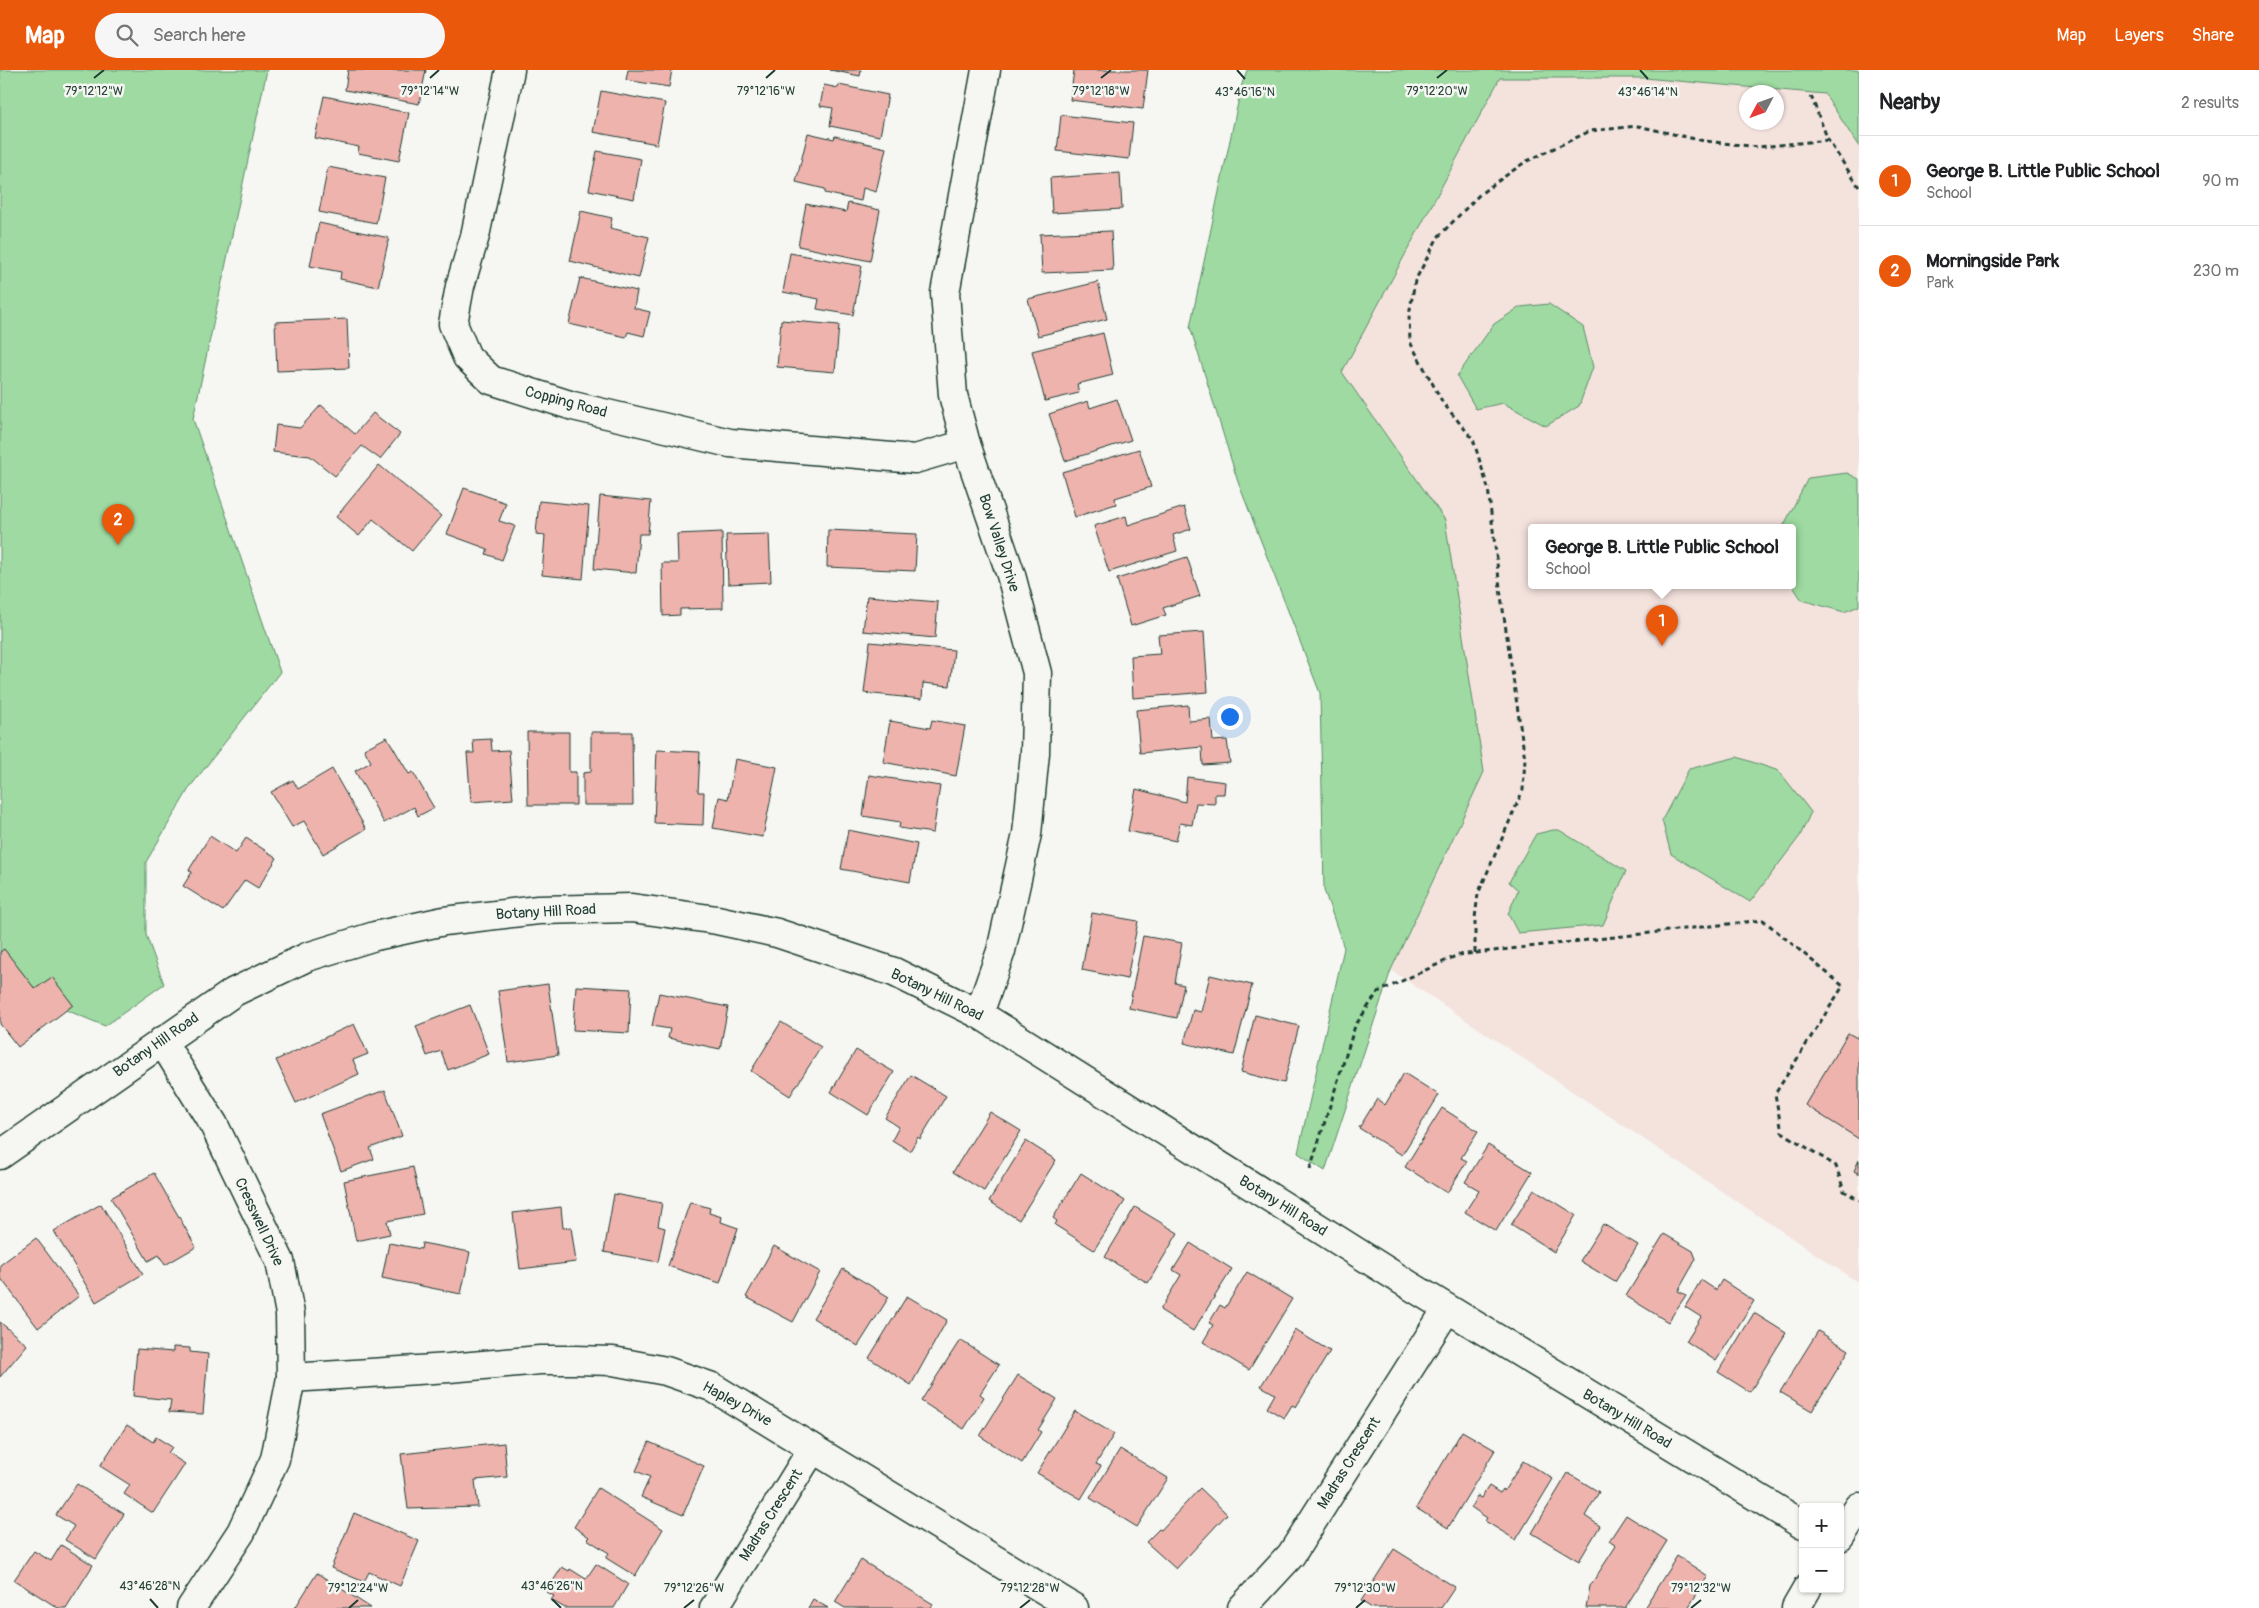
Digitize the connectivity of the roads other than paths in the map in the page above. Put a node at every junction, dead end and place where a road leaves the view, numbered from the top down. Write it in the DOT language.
graph roads {
  1 [pos="510,70"];
  2 [pos="986,70"];
  3 [pos="966,444"];
  4 [pos="979,1014"];
  5 [pos="162,1041"];
  6 [pos="0,1155"];
  7 [pos="1446,1309"];
  8 [pos="291,1378"];
  9 [pos="813,1448"];
  10 [pos="1859,1507"];
  11 [pos="1799,1523"];
  12 [pos="1844,1531"];
  13 [pos="191,1608"];
  14 [pos="714,1608"];
  15 [pos="1074,1608"];
  16 [pos="1242,1608"];
  1 -- 3 [label="street, Copping Road"];
  2 -- 3 [label="street, Bow Valley Drive"];
  3 -- 4 [label="street, Bow Valley Drive"];
  4 -- 5 [label="street, Botany Hill Road"];
  4 -- 7 [label="street, Botany Hill Road"];
  5 -- 6 [label="street, Botany Hill Road"];
  5 -- 8 [label="street, Cresswell Drive"];
  7 -- 11 [label="street, Botany Hill Road"];
  7 -- 16 [label="street, Madras Crescent"];
  8 -- 9 [label="street, Hapley Drive"];
  8 -- 13 [label="street, Cresswell Drive"];
  9 -- 14 [label="street, Madras Crescent"];
  9 -- 15 [label="street, Hapley Drive"];
  10 -- 12 [label="street"];
}
